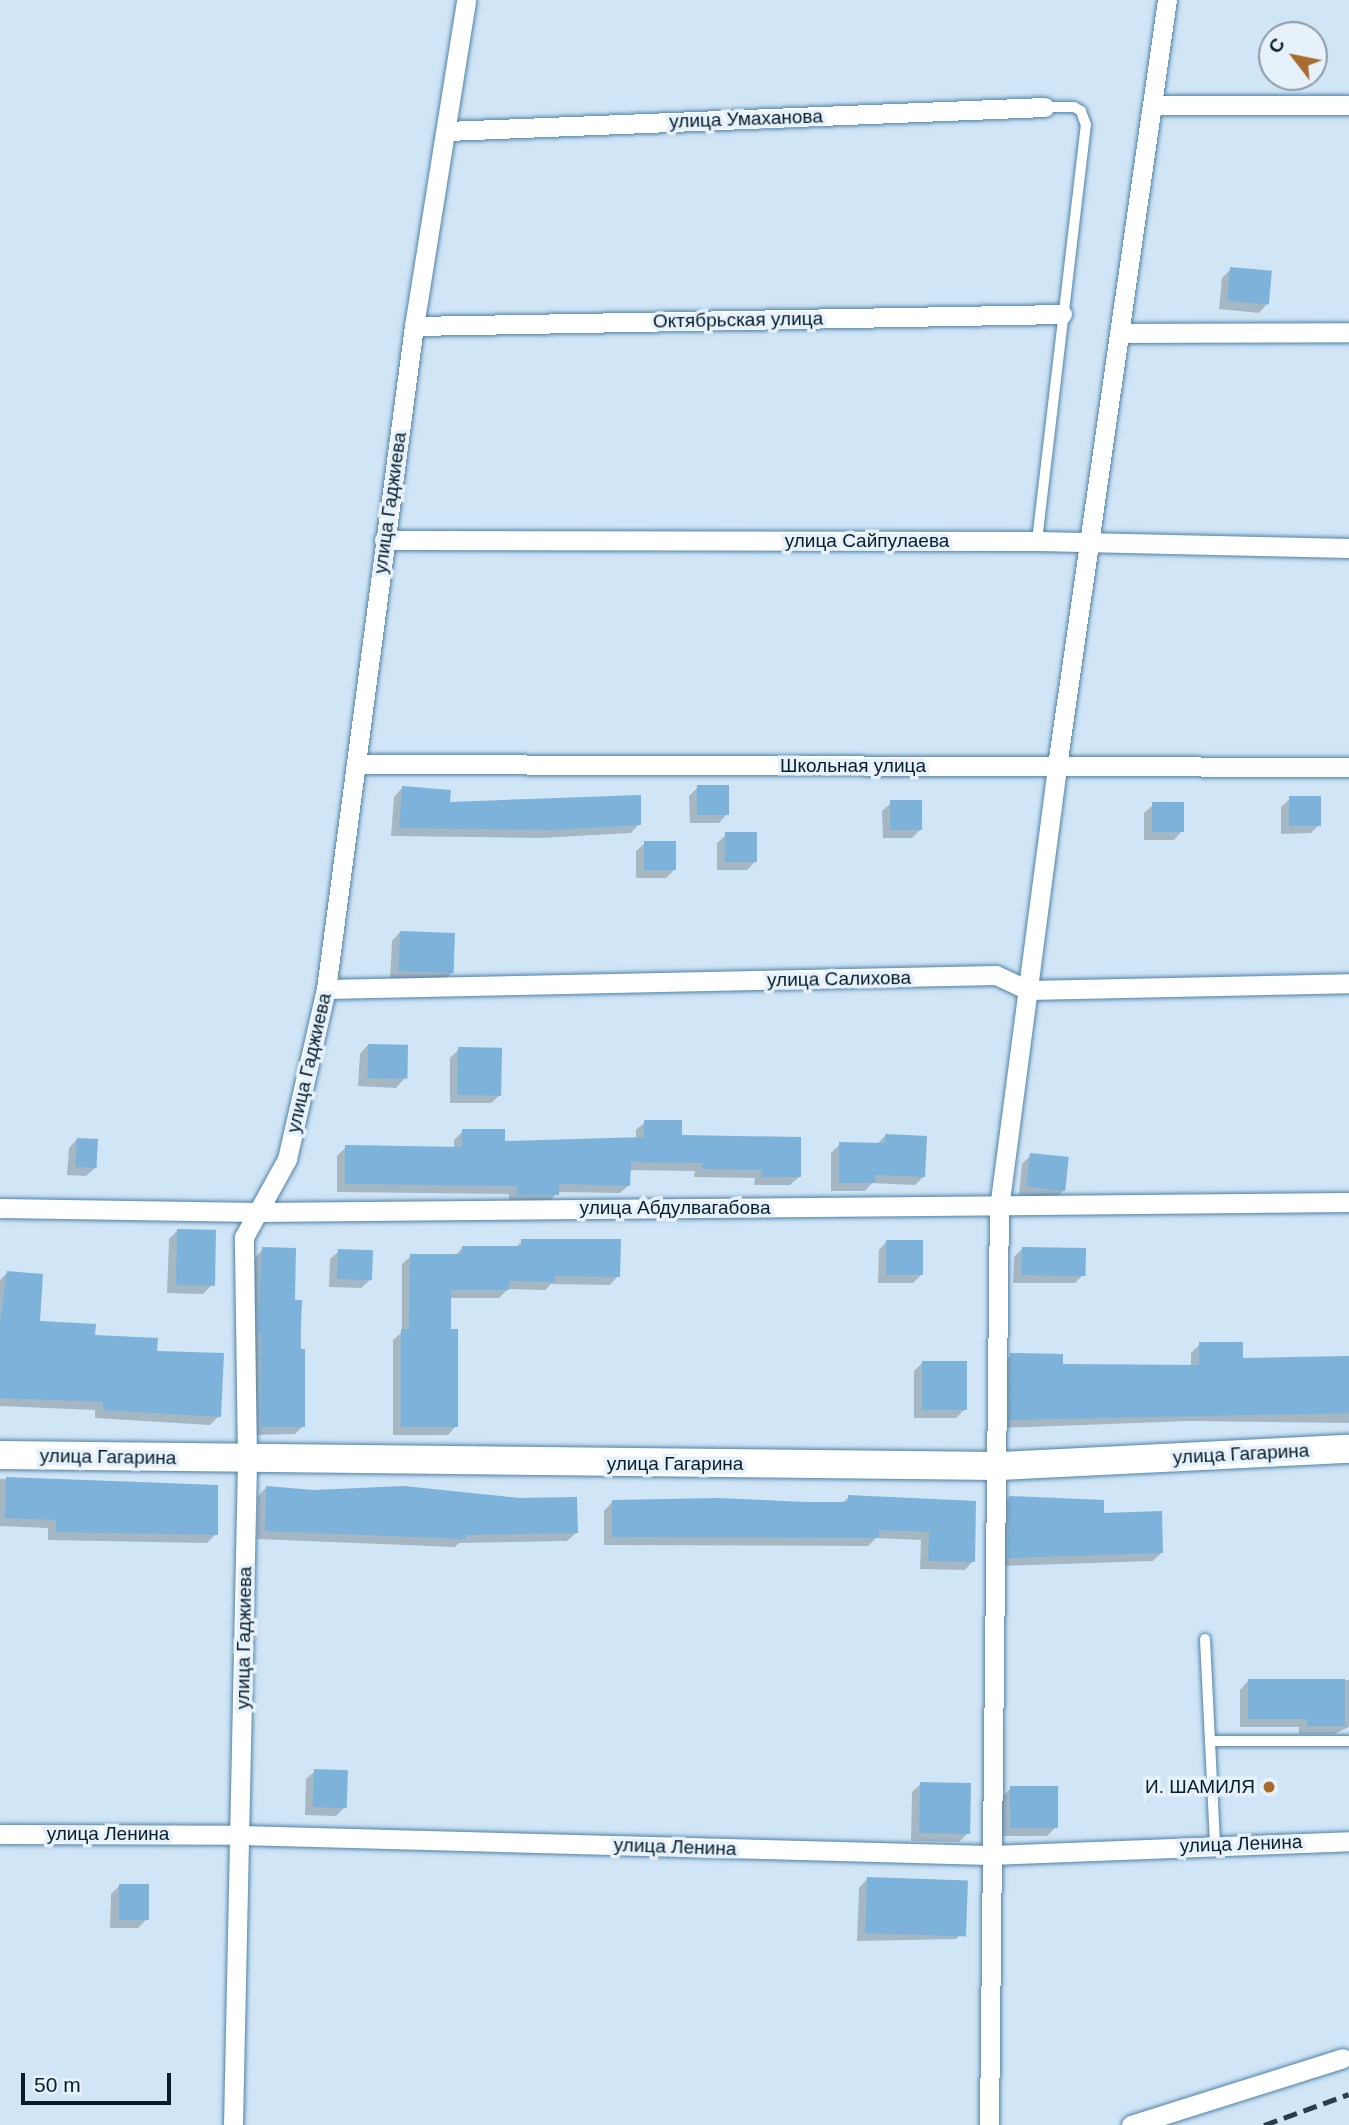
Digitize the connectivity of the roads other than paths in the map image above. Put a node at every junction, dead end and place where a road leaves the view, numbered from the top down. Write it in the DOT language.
graph roads {
  1 [pos="466,0"];
  2 [pos="1167,0"];
  3 [pos="1153,105"];
  4 [pos="1349,105"];
  5 [pos="1045,107"];
  6 [pos="447,131"];
  7 [pos="1062,313"];
  8 [pos="414,327"];
  9 [pos="1119,332"];
  10 [pos="1349,332"];
  11 [pos="384,540"];
  12 [pos="1037,541"];
  13 [pos="1089,545"];
  14 [pos="1349,548"];
  15 [pos="357,764"];
  16 [pos="1057,766"];
  17 [pos="1349,766"];
  18 [pos="1349,983"];
  19 [pos="326,989"];
  20 [pos="1028,990"];
  21 [pos="1349,1202"];
  22 [pos="999,1208"];
  23 [pos="0,1209"];
  24 [pos="257,1212"];
  25 [pos="1349,1449"];
  26 [pos="0,1455"];
  27 [pos="247,1461"];
  28 [pos="998,1466"];
  29 [pos="1205,1639"];
  30 [pos="1213,1741"];
  31 [pos="1349,1741"];
  32 [pos="0,1834"];
  33 [pos="239,1835"];
  34 [pos="1349,1840"];
  35 [pos="1215,1845"];
  36 [pos="990,1855"];
  37 [pos="1343,2058"];
  38 [pos="233,2125"];
  39 [pos="989,2125"];
  40 [pos="1131,2125"];
  1 -- 6 [label="street, улица Гаджиева"];
  2 -- 3 [label="street"];
  3 -- 4 [label="street"];
  3 -- 9 [label="street"];
  5 -- 6 [label="street, улица Умаханова"];
  5 -- 7 [label="lane"];
  6 -- 8 [label="street, улица Гаджиева"];
  7 -- 8 [label="street, Октябрьская улица"];
  7 -- 12 [label="lane"];
  8 -- 11 [label="street, улица Гаджиева"];
  9 -- 10 [label="street"];
  9 -- 13 [label="street"];
  11 -- 12 [label="street, улица Сайпулаева"];
  11 -- 15 [label="street, улица Гаджиева"];
  12 -- 13 [label="street, улица Сайпулаева"];
  13 -- 14 [label="street, улица Сайпулаева"];
  13 -- 16 [label="street"];
  15 -- 16 [label="street, Школьная улица"];
  15 -- 19 [label="street, улица Гаджиева"];
  16 -- 17 [label="street, Школьная улица"];
  16 -- 20 [label="street"];
  18 -- 20 [label="street, улица Салихова"];
  19 -- 20 [label="street, улица Салихова"];
  19 -- 24 [label="street, улица Гаджиева"];
  20 -- 22 [label="street"];
  21 -- 22 [label="street, улица Абдулвагабова"];
  22 -- 24 [label="street, улица Абдулвагабова"];
  22 -- 28 [label="street"];
  23 -- 24 [label="street, улица Абдулвагабова"];
  24 -- 27 [label="street, улица Гаджиева"];
  25 -- 28 [label="street, улица Гагарина"];
  26 -- 27 [label="street, улица Гагарина"];
  27 -- 28 [label="street, улица Гагарина"];
  27 -- 33 [label="street, улица Гаджиева"];
  28 -- 36 [label="street"];
  29 -- 30 [label="lane"];
  30 -- 31 [label="lane"];
  30 -- 35 [label="lane"];
  32 -- 33 [label="street, улица Ленина"];
  33 -- 36 [label="street, улица Ленина"];
  33 -- 38 [label="street, улица Гаджиева"];
  34 -- 35 [label="street, улица Ленина"];
  35 -- 36 [label="street, улица Ленина"];
  36 -- 39 [label="street"];
  37 -- 40 [label="street"];
}
